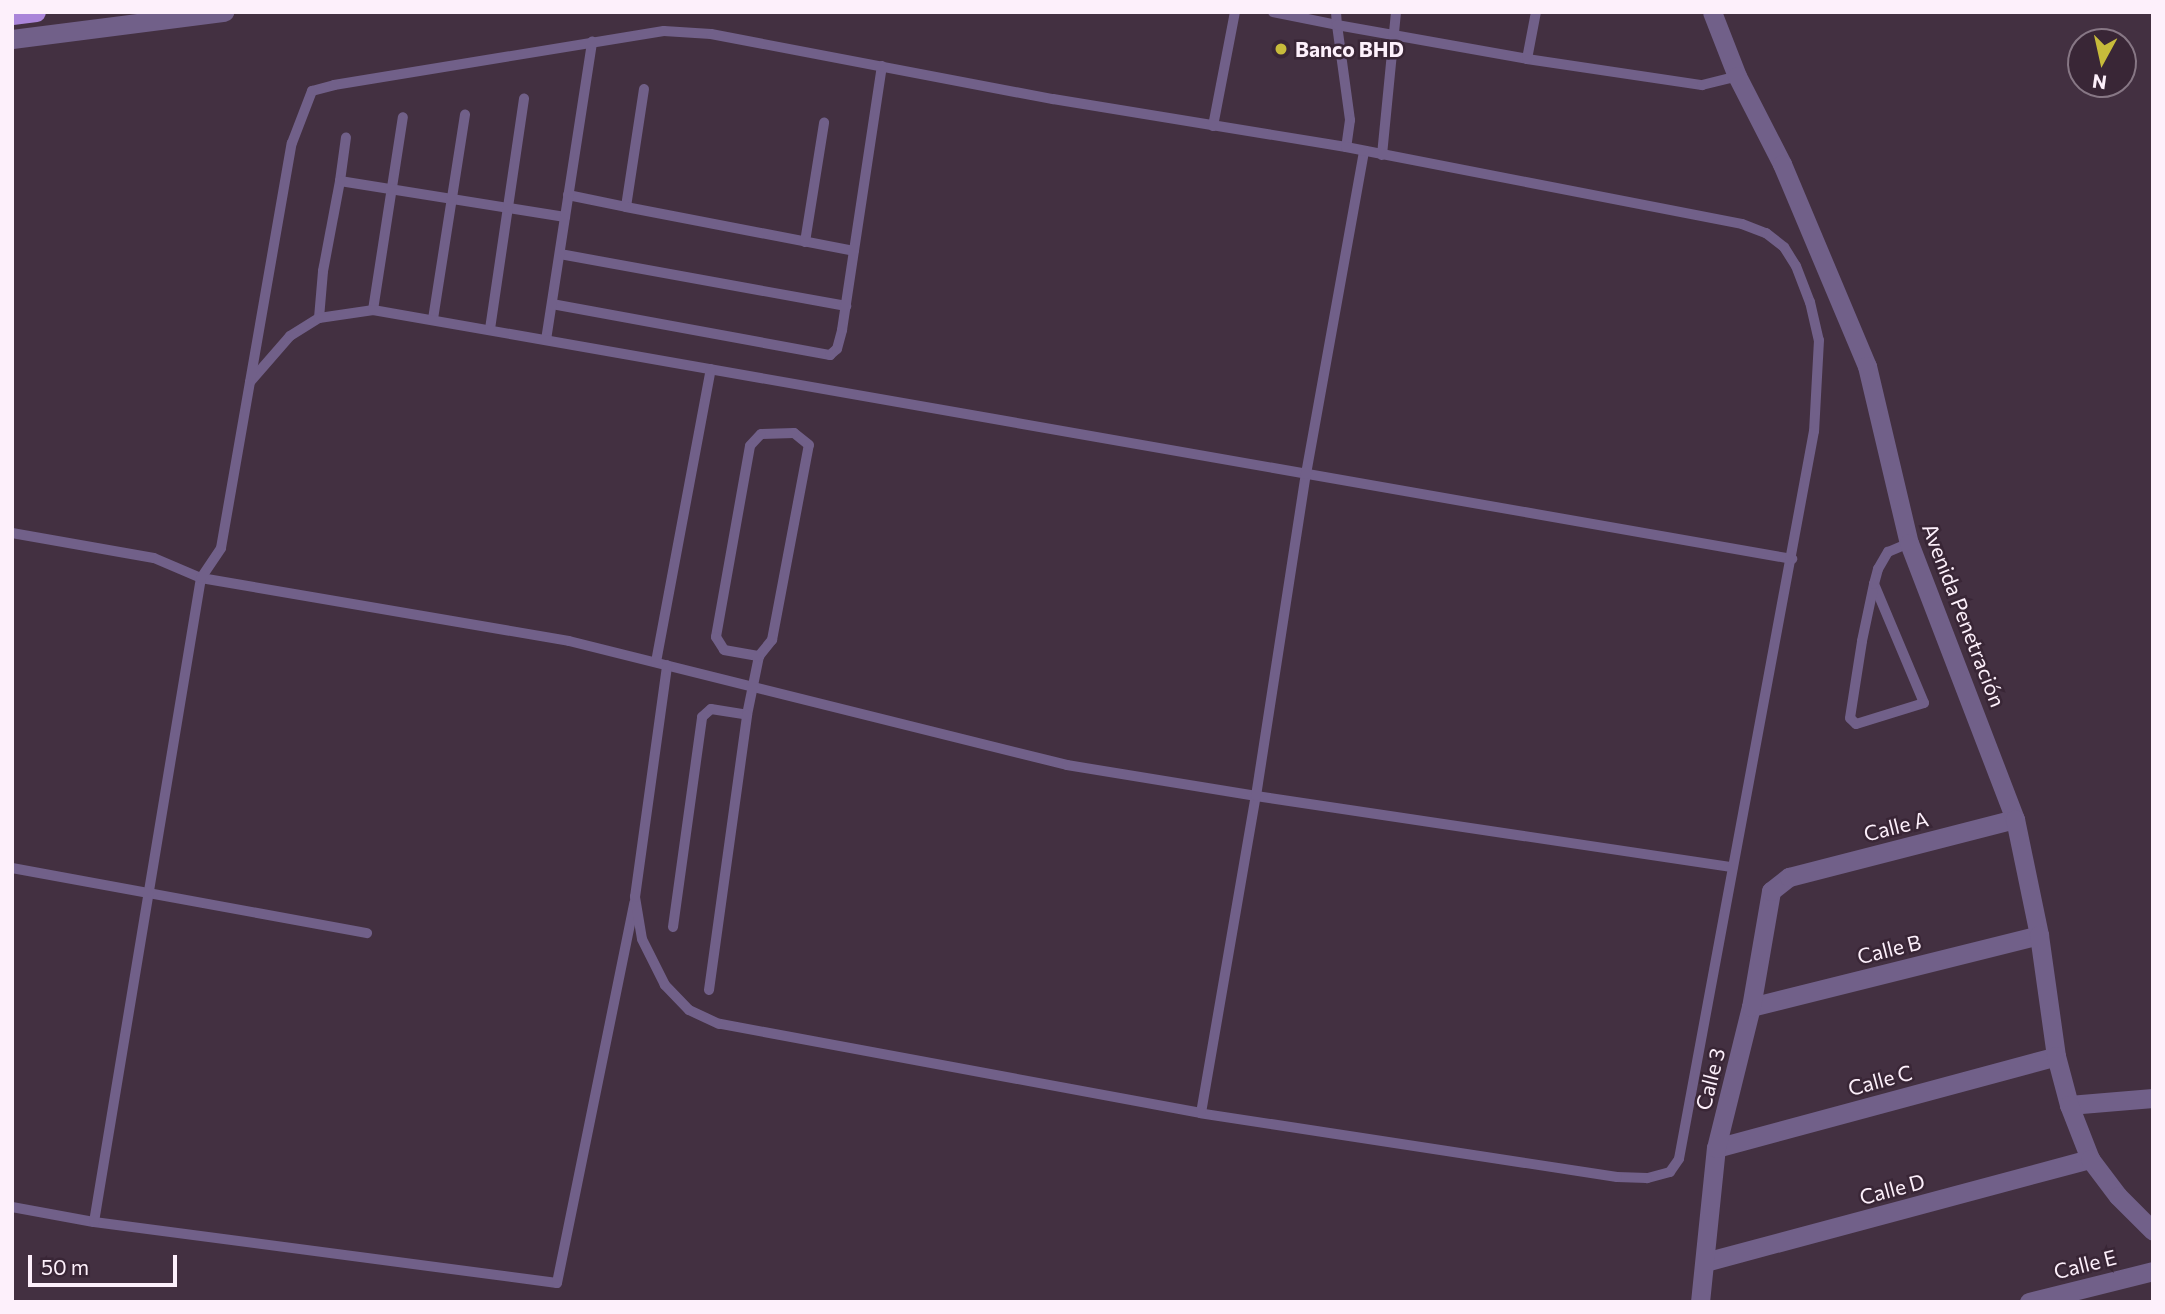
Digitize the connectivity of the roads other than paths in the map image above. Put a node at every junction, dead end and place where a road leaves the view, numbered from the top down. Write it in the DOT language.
graph roads {
  1 [pos="36,12"];
  2 [pos="224,12"];
  3 [pos="1235,12"];
  4 [pos="1273,12"];
  5 [pos="1336,12"];
  6 [pos="1396,12"];
  7 [pos="1536,12"];
  8 [pos="1712,12"];
  9 [pos="12,15"];
  10 [pos="1337,24"];
  11 [pos="1392,35"];
  12 [pos="12,39"];
  13 [pos="592,42"];
  14 [pos="1527,59"];
  15 [pos="882,66"];
  16 [pos="1737,76"];
  17 [pos="644,89"];
  18 [pos="524,98"];
  19 [pos="465,114"];
  20 [pos="403,117"];
  21 [pos="824,123"];
  22 [pos="1213,126"];
  23 [pos="346,137"];
  24 [pos="1346,147"];
  25 [pos="1364,151"];
  26 [pos="1382,155"];
  27 [pos="340,181"];
  28 [pos="391,189"];
  29 [pos="568,195"];
  30 [pos="451,199"];
  31 [pos="626,207"];
  32 [pos="506,208"];
  33 [pos="565,217"];
  34 [pos="805,242"];
  35 [pos="854,251"];
  36 [pos="560,254"];
  37 [pos="552,304"];
  38 [pos="846,306"];
  39 [pos="373,310"];
  40 [pos="319,318"];
  41 [pos="433,319"];
  42 [pos="490,330"];
  43 [pos="546,340"];
  44 [pos="711,369"];
  45 [pos="250,383"];
  46 [pos="1306,474"];
  47 [pos="12,533"];
  48 [pos="1909,543"];
  49 [pos="1793,558"];
  50 [pos="201,578"];
  51 [pos="1874,584"];
  52 [pos="759,656"];
  53 [pos="661,663"];
  54 [pos="754,686"];
  55 [pos="747,715"];
  56 [pos="1256,796"];
  57 [pos="2015,820"];
  58 [pos="1732,867"];
  59 [pos="12,868"];
  60 [pos="1788,877"];
  61 [pos="151,893"];
  62 [pos="635,897"];
  63 [pos="673,927"];
  64 [pos="367,933"];
  65 [pos="2039,935"];
  66 [pos="709,990"];
  67 [pos="1751,1007"];
  68 [pos="2056,1056"];
  69 [pos="2153,1098"];
  70 [pos="2069,1105"];
  71 [pos="1200,1114"];
  72 [pos="1716,1148"];
  73 [pos="2090,1159"];
  74 [pos="12,1207"];
  75 [pos="94,1222"];
  76 [pos="2153,1231"];
  77 [pos="1705,1262"];
  78 [pos="2153,1271"];
  79 [pos="1700,1302"];
  80 [pos="2029,1302"];
  1 -- 9 [label="main road"];
  2 -- 12 [label="street"];
  3 -- 22 [label="lane"];
  4 -- 10 [label="lane"];
  5 -- 10 [label="lane"];
  6 -- 11 [label="lane"];
  7 -- 14 [label="lane"];
  8 -- 16 [label="street, Avenida Penetración"];
  10 -- 11 [label="lane"];
  10 -- 24 [label="lane"];
  11 -- 14 [label="lane"];
  11 -- 26 [label="lane"];
  13 -- 15 [label="lane"];
  13 -- 29 [label="lane"];
  13 -- 45 [label="lane"];
  14 -- 16 [label="lane"];
  15 -- 22 [label="lane"];
  15 -- 35 [label="lane"];
  16 -- 48 [label="street, Avenida Penetración"];
  17 -- 31 [label="lane"];
  18 -- 32 [label="lane"];
  19 -- 30 [label="lane"];
  20 -- 28 [label="lane"];
  21 -- 34 [label="lane"];
  22 -- 24 [label="lane"];
  23 -- 27 [label="lane"];
  24 -- 25 [label="lane"];
  25 -- 26 [label="lane"];
  25 -- 46 [label="lane"];
  26 -- 49 [label="lane"];
  27 -- 28 [label="lane"];
  27 -- 40 [label="lane"];
  28 -- 30 [label="lane"];
  28 -- 39 [label="lane"];
  29 -- 31 [label="lane"];
  29 -- 33 [label="lane"];
  30 -- 32 [label="lane"];
  30 -- 41 [label="lane"];
  31 -- 34 [label="lane"];
  32 -- 33 [label="lane"];
  32 -- 42 [label="lane"];
  33 -- 36 [label="lane"];
  34 -- 35 [label="lane"];
  35 -- 38 [label="lane"];
  36 -- 37 [label="lane"];
  36 -- 38 [label="lane"];
  37 -- 38 [label="lane"];
  37 -- 43 [label="lane"];
  39 -- 40 [label="lane"];
  39 -- 41 [label="lane"];
  40 -- 45 [label="lane"];
  41 -- 42 [label="lane"];
  42 -- 43 [label="lane"];
  43 -- 44 [label="lane"];
  44 -- 46 [label="lane"];
  44 -- 53 [label="lane"];
  45 -- 50 [label="lane"];
  46 -- 49 [label="lane"];
  46 -- 56 [label="lane"];
  47 -- 50 [label="lane"];
  48 -- 51 [label="lane"];
  48 -- 57 [label="street, Avenida Penetración"];
  49 -- 58 [label="lane"];
  50 -- 53 [label="lane"];
  50 -- 61 [label="lane"];
  51 -- 51 [label="lane"];
  52 -- 52 [label="lane"];
  52 -- 54 [label="lane"];
  53 -- 54 [label="lane"];
  53 -- 62 [label="lane"];
  54 -- 55 [label="lane"];
  54 -- 56 [label="lane"];
  55 -- 63 [label="lane"];
  55 -- 66 [label="lane"];
  56 -- 58 [label="lane"];
  56 -- 71 [label="lane"];
  57 -- 60 [label="street, Calle A"];
  57 -- 65 [label="street, Avenida Penetración"];
  58 -- 71 [label="lane"];
  59 -- 61 [label="lane"];
  60 -- 67 [label="street, Calle 3"];
  61 -- 64 [label="lane"];
  61 -- 75 [label="lane"];
  62 -- 71 [label="lane"];
  62 -- 75 [label="lane"];
  65 -- 67 [label="street, Calle B"];
  65 -- 68 [label="street, Avenida Penetración"];
  67 -- 72 [label="street, Calle 3"];
  68 -- 70 [label="street, Avenida Penetración"];
  68 -- 72 [label="street, Calle C"];
  69 -- 70 [label="street"];
  70 -- 73 [label="street, Avenida Penetración"];
  72 -- 77 [label="street, Calle 3"];
  73 -- 76 [label="street, Avenida Penetración"];
  73 -- 77 [label="street, Calle D"];
  74 -- 75 [label="lane"];
  77 -- 79 [label="street, Calle 3"];
  78 -- 80 [label="street, Calle E"];
}
